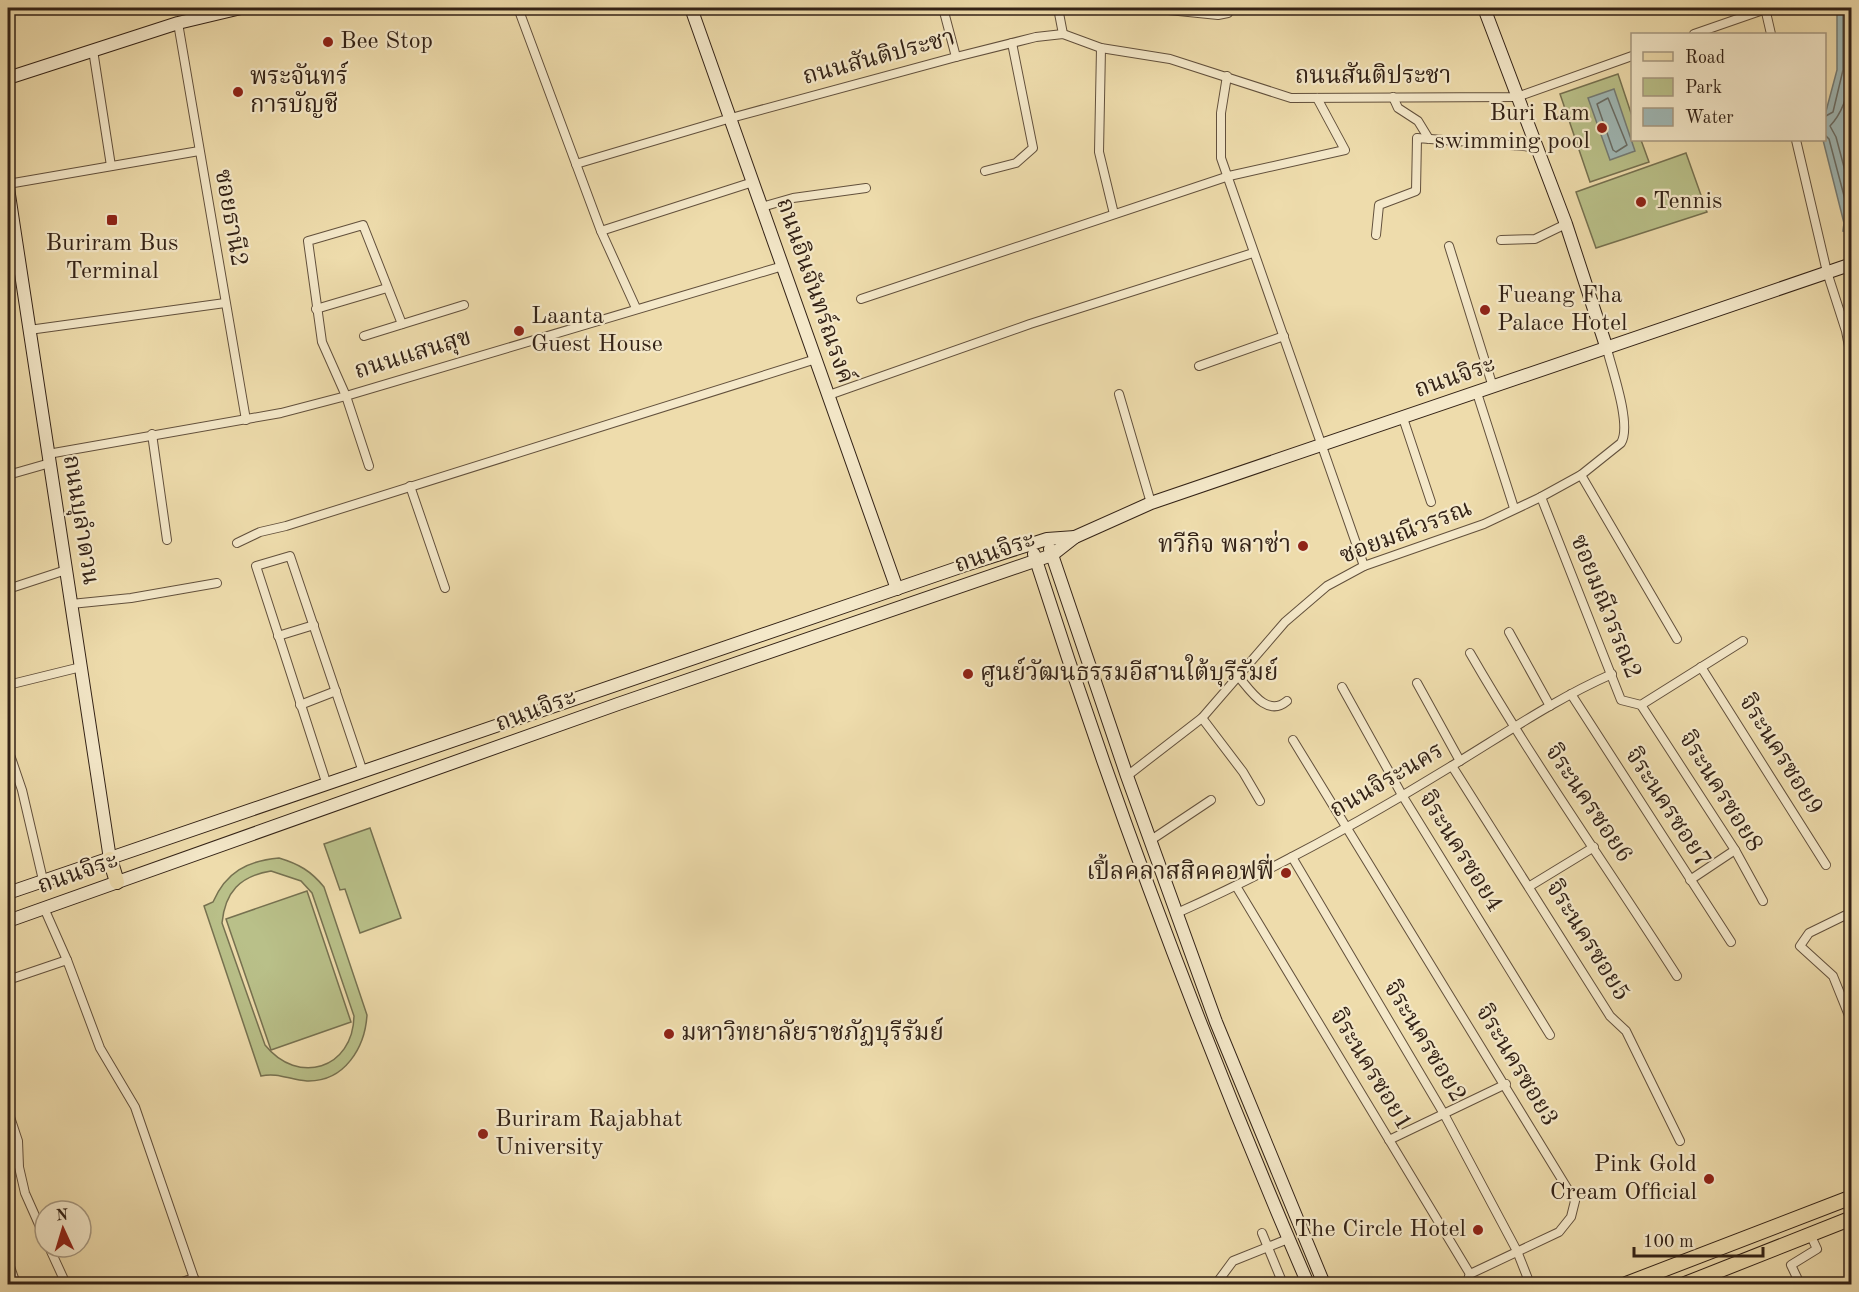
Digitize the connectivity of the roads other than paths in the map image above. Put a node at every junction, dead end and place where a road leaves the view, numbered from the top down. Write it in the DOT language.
graph roads {
  1 [pos="241,8"];
  2 [pos="518,8"];
  3 [pos="691,8"];
  4 [pos="943,8"];
  5 [pos="1058,8"];
  6 [pos="1149,8"];
  7 [pos="1228,8"];
  8 [pos="1484,8"];
  9 [pos="1765,8"];
  10 [pos="178,22"];
  11 [pos="1697,33"];
  12 [pos="1771,33"];
  13 [pos="1062,34"];
  14 [pos="1012,43"];
  15 [pos="1101,48"];
  16 [pos="93,50"];
  17 [pos="1631,56"];
  18 [pos="956,57"];
  19 [pos="1227,76"];
  20 [pos="8,78"];
  21 [pos="1393,97"];
  22 [pos="1517,97"];
  23 [pos="1317,98"];
  24 [pos="731,118"];
  25 [pos="1429,139"];
  26 [pos="1796,141"];
  27 [pos="1536,147"];
  28 [pos="199,150"];
  29 [pos="576,164"];
  30 [pos="111,166"];
  31 [pos="985,171"];
  32 [pos="1229,176"];
  33 [pos="753,182"];
  34 [pos="866,188"];
  35 [pos="8,193"];
  36 [pos="762,207"];
  37 [pos="1114,214"];
  38 [pos="1566,224"];
  39 [pos="601,231"];
  40 [pos="1376,235"];
  41 [pos="1501,240"];
  42 [pos="1449,246"];
  43 [pos="1253,253"];
  44 [pos="13,258"];
  45 [pos="1851,264"];
  46 [pos="783,266"];
  47 [pos="1827,272"];
  48 [pos="387,288"];
  49 [pos="861,299"];
  50 [pos="225,303"];
  51 [pos="464,305"];
  52 [pos="636,308"];
  53 [pos="316,309"];
  54 [pos="402,324"];
  55 [pos="29,330"];
  56 [pos="364,336"];
  57 [pos="1284,336"];
  58 [pos="1606,349"];
  59 [pos="816,359"];
  60 [pos="1851,362"];
  61 [pos="1199,366"];
  62 [pos="1493,387"];
  63 [pos="1477,393"];
  64 [pos="1119,394"];
  65 [pos="829,395"];
  66 [pos="346,396"];
  67 [pos="1403,418"];
  68 [pos="246,420"];
  69 [pos="152,434"];
  70 [pos="1321,446"];
  71 [pos="49,459"];
  72 [pos="369,466"];
  73 [pos="8,475"];
  74 [pos="1581,475"];
  75 [pos="410,486"];
  76 [pos="1541,497"];
  77 [pos="1431,502"];
  78 [pos="1151,503"];
  79 [pos="1514,508"];
  80 [pos="1075,537"];
  81 [pos="1047,539"];
  82 [pos="167,540"];
  83 [pos="237,543"];
  84 [pos="1031,544"];
  85 [pos="1052,555"];
  86 [pos="1036,561"];
  87 [pos="1364,566"];
  88 [pos="66,570"];
  89 [pos="217,583"];
  90 [pos="445,588"];
  91 [pos="8,589"];
  92 [pos="897,589"];
  93 [pos="71,604"];
  94 [pos="314,625"];
  95 [pos="1509,632"];
  96 [pos="278,636"];
  97 [pos="1677,639"];
  98 [pos="1743,641"];
  99 [pos="1470,653"];
  100 [pos="81,667"];
  101 [pos="1701,667"];
  102 [pos="1612,674"];
  103 [pos="1238,676"];
  104 [pos="1417,683"];
  105 [pos="8,685"];
  106 [pos="611,686"];
  107 [pos="1342,687"];
  108 [pos="336,691"];
  109 [pos="591,693"];
  110 [pos="1570,694"];
  111 [pos="1287,701"];
  112 [pos="618,704"];
  113 [pos="300,705"];
  114 [pos="1641,705"];
  115 [pos="1550,706"];
  116 [pos="598,711"];
  117 [pos="1202,718"];
  118 [pos="1514,729"];
  119 [pos="1293,740"];
  120 [pos="8,749"];
  121 [pos="1456,763"];
  122 [pos="363,772"];
  123 [pos="1128,776"];
  124 [pos="327,785"];
  125 [pos="1402,795"];
  126 [pos="1211,800"];
  127 [pos="1260,801"];
  128 [pos="1347,828"];
  129 [pos="1151,840"];
  130 [pos="1594,847"];
  131 [pos="1735,850"];
  132 [pos="1292,857"];
  133 [pos="110,859"];
  134 [pos="1826,865"];
  135 [pos="43,880"];
  136 [pos="1690,880"];
  137 [pos="117,882"];
  138 [pos="1236,886"];
  139 [pos="1530,886"];
  140 [pos="8,893"];
  141 [pos="1763,901"];
  142 [pos="45,908"];
  143 [pos="1851,912"];
  144 [pos="1177,913"];
  145 [pos="8,921"];
  146 [pos="1731,942"];
  147 [pos="67,960"];
  148 [pos="1677,976"];
  149 [pos="8,980"];
  150 [pos="1851,1023"];
  151 [pos="1550,1035"];
  152 [pos="1506,1084"];
  153 [pos="8,1111"];
  154 [pos="1444,1114"];
  155 [pos="1389,1140"];
  156 [pos="1680,1141"];
  157 [pos="1851,1197"];
  158 [pos="33,1211"];
  159 [pos="1851,1218"];
  160 [pos="1262,1233"];
  161 [pos="1810,1234"];
  162 [pos="1288,1239"];
  163 [pos="1268,1247"];
  164 [pos="1517,1251"];
  165 [pos="55,1259"];
  166 [pos="8,1261"];
  167 [pos="1470,1274"];
  168 [pos="195,1281"];
  169 [pos="16,1284"];
  170 [pos="66,1284"];
  171 [pos="177,1284"];
  172 [pos="1216,1284"];
  173 [pos="1283,1284"];
  174 [pos="1308,1284"];
  175 [pos="1324,1284"];
  176 [pos="1466,1284"];
  177 [pos="1530,1284"];
  178 [pos="1626,1284"];
  179 [pos="1685,1284"];
  180 [pos="1800,1284"];
  1 -- 10 [label="main road"];
  2 -- 29 [label="street"];
  3 -- 24 [label="main road, ถนนอินจันทร์ณรงค์"];
  4 -- 18 [label="street"];
  5 -- 13 [label="street"];
  6 -- 7 [label="street"];
  8 -- 22 [label="main road"];
  9 -- 11 [label="street"];
  9 -- 12 [label="street"];
  10 -- 16 [label="main road"];
  10 -- 28 [label="street, ซอยธานี2"];
  13 -- 14 [label="street, ถนนสันติประชา"];
  13 -- 15 [label="street, ถนนสันติประชา"];
  14 -- 18 [label="street, ถนนสันติประชา"];
  14 -- 31 [label="street"];
  15 -- 19 [label="street, ถนนสันติประชา"];
  15 -- 37 [label="street"];
  16 -- 20 [label="main road"];
  16 -- 30 [label="street"];
  17 -- 22 [label="street, ถนนสันติประชา"];
  18 -- 24 [label="street, ถนนสันติประชา"];
  19 -- 23 [label="street, ถนนสันติประชา"];
  19 -- 32 [label="street"];
  21 -- 22 [label="street, ถนนสันติประชา"];
  21 -- 23 [label="street, ถนนสันติประชา"];
  21 -- 25 [label="street"];
  22 -- 27 [label="main road"];
  23 -- 32 [label="street"];
  24 -- 29 [label="street, ถนนสันติประชา"];
  24 -- 33 [label="main road, ถนนอินจันทร์ณรงค์"];
  25 -- 27 [label="street"];
  25 -- 40 [label="street"];
  26 -- 47 [label="street"];
  27 -- 38 [label="main road"];
  28 -- 30 [label="street"];
  28 -- 50 [label="street, ซอยธานี2"];
  29 -- 39 [label="street"];
  30 -- 35 [label="street"];
  32 -- 37 [label="street"];
  32 -- 43 [label="street"];
  33 -- 36 [label="main road, ถนนอินจันทร์ณรงค์"];
  33 -- 39 [label="street"];
  34 -- 36 [label="street"];
  35 -- 44 [label="main road, ถนนบุลำดวน"];
  36 -- 46 [label="main road, ถนนอินจันทร์ณรงค์"];
  37 -- 49 [label="street"];
  38 -- 41 [label="street"];
  38 -- 58 [label="main road"];
  39 -- 52 [label="street"];
  42 -- 62 [label="street"];
  43 -- 57 [label="street"];
  43 -- 65 [label="street"];
  44 -- 55 [label="main road, ถนนบุลำดวน"];
  45 -- 47 [label="main road, ถนนจิระ"];
  46 -- 52 [label="street, ถนนแสนสุข"];
  46 -- 59 [label="main road, ถนนอินจันทร์ณรงค์"];
  47 -- 58 [label="main road, ถนนจิระ"];
  47 -- 60 [label="street"];
  48 -- 53 [label="street"];
  48 -- 53 [label="street"];
  48 -- 54 [label="street"];
  50 -- 55 [label="street"];
  50 -- 68 [label="street, ซอยธานี2"];
  51 -- 54 [label="street"];
  52 -- 66 [label="street, ถนนแสนสุข"];
  53 -- 66 [label="street"];
  54 -- 56 [label="street"];
  55 -- 71 [label="main road, ถนนบุลำดวน"];
  57 -- 61 [label="street"];
  57 -- 70 [label="street"];
  58 -- 62 [label="main road, ถนนจิระ"];
  58 -- 74 [label="street, ซอยมณีวรรณ"];
  59 -- 65 [label="main road, ถนนอินจันทร์ณรงค์"];
  59 -- 75 [label="street"];
  62 -- 63 [label="main road, ถนนจิระ"];
  63 -- 67 [label="main road, ถนนจิระ"];
  63 -- 79 [label="street"];
  64 -- 78 [label="street"];
  65 -- 92 [label="main road, ถนนอินจันทร์ณรงค์"];
  66 -- 68 [label="street, ถนนแสนสุข"];
  66 -- 72 [label="street"];
  67 -- 70 [label="main road, ถนนจิระ"];
  67 -- 77 [label="street"];
  68 -- 69 [label="street, ถนนแสนสุข"];
  69 -- 71 [label="street, ถนนแสนสุข"];
  69 -- 82 [label="street"];
  70 -- 78 [label="main road, ถนนจิระ"];
  70 -- 87 [label="street"];
  71 -- 73 [label="street, ถนนแสนสุข"];
  71 -- 88 [label="main road, ถนนบุลำดวน"];
  74 -- 76 [label="street, ซอยมณีวรรณ"];
  74 -- 97 [label="street"];
  75 -- 83 [label="street"];
  75 -- 90 [label="street"];
  76 -- 79 [label="street, ซอยมณีวรรณ"];
  76 -- 102 [label="street, ซอยมณีวรรณ2"];
  78 -- 80 [label="main road, ถนนจิระ"];
  79 -- 87 [label="street, ซอยมณีวรรณ"];
  80 -- 81 [label="main road, ถนนจิระ"];
  80 -- 85 [label="main road, ถนนจิระ"];
  81 -- 84 [label="main road, ถนนจิระ"];
  81 -- 85 [label="main road"];
  84 -- 86 [label="main road"];
  84 -- 92 [label="main road, ถนนจิระ"];
  85 -- 86 [label="main road, ถนนจิระ"];
  85 -- 123 [label="main road"];
  86 -- 112 [label="main road, ถนนจิระ"];
  86 -- 162 [label="main road"];
  87 -- 103 [label="street, ซอยมณีวรรณ"];
  88 -- 91 [label="street"];
  88 -- 93 [label="main road, ถนนบุลำดวน"];
  89 -- 93 [label="street"];
  92 -- 106 [label="main road, ถนนจิระ"];
  93 -- 100 [label="main road, ถนนบุลำดวน"];
  94 -- 96 [label="street"];
  94 -- 96 [label="street"];
  94 -- 108 [label="street"];
  95 -- 115 [label="street"];
  96 -- 113 [label="street"];
  98 -- 101 [label="street, ซอยมณีวรรณ2"];
  99 -- 118 [label="street, จิระนครซอย6"];
  100 -- 105 [label="street"];
  100 -- 133 [label="main road, ถนนบุลำดวน"];
  101 -- 114 [label="street, ซอยมณีวรรณ2"];
  101 -- 134 [label="street, จิระนครซอย9"];
  102 -- 110 [label="street, ถนนจิระนคร"];
  102 -- 114 [label="street, ซอยมณีวรรณ2"];
  103 -- 111 [label="street"];
  103 -- 117 [label="street, ซอยมณีวรรณ"];
  104 -- 121 [label="street, จิระนครซอย5"];
  106 -- 109 [label="main road, ถนนจิระ"];
  106 -- 112 [label="main road"];
  107 -- 125 [label="street, จิระนครซอย4"];
  108 -- 113 [label="street"];
  108 -- 122 [label="street"];
  109 -- 116 [label="main road"];
  109 -- 122 [label="main road, ถนนจิระ"];
  110 -- 115 [label="street, ถนนจิระนคร"];
  110 -- 136 [label="street, จิระนครซอย7"];
  112 -- 116 [label="main road, ถนนจิระ"];
  113 -- 124 [label="street"];
  114 -- 131 [label="street, จิระนครซอย8"];
  115 -- 118 [label="street, ถนนจิระนคร"];
  116 -- 137 [label="main road, ถนนจิระ"];
  117 -- 123 [label="street, ซอยมณีวรรณ"];
  117 -- 127 [label="street"];
  118 -- 121 [label="street, ถนนจิระนคร"];
  118 -- 130 [label="street, จิระนครซอย6"];
  119 -- 128 [label="street, จิระนครซอย3"];
  120 -- 135 [label="street"];
  121 -- 125 [label="street, ถนนจิระนคร"];
  121 -- 139 [label="street, จิระนครซอย5"];
  122 -- 124 [label="main road, ถนนจิระ"];
  123 -- 129 [label="main road"];
  124 -- 133 [label="main road, ถนนจิระ"];
  125 -- 128 [label="street, ถนนจิระนคร"];
  125 -- 151 [label="street, จิระนครซอย4"];
  126 -- 129 [label="street"];
  128 -- 132 [label="street, ถนนจิระนคร"];
  128 -- 152 [label="street, จิระนครซอย3"];
  129 -- 144 [label="main road"];
  130 -- 139 [label="street"];
  130 -- 148 [label="street, จิระนครซอย6"];
  131 -- 136 [label="street"];
  131 -- 141 [label="street, จิระนครซอย8"];
  132 -- 138 [label="street, ถนนจิระนคร"];
  132 -- 154 [label="street, จิระนครซอย2"];
  133 -- 135 [label="main road, ถนนจิระ"];
  133 -- 137 [label="main road"];
  135 -- 140 [label="main road, ถนนจิระ"];
  136 -- 146 [label="street, จิระนครซอย7"];
  137 -- 142 [label="main road, ถนนจิระ"];
  138 -- 144 [label="street, ถนนจิระนคร"];
  138 -- 155 [label="street, จิระนครซอย1"];
  139 -- 156 [label="street, จิระนครซอย5"];
  142 -- 145 [label="main road, ถนนจิระ"];
  142 -- 147 [label="street"];
  143 -- 150 [label="street"];
  144 -- 175 [label="main road"];
  147 -- 149 [label="street"];
  147 -- 168 [label="street"];
  152 -- 154 [label="street"];
  152 -- 164 [label="street, จิระนครซอย3"];
  153 -- 158 [label="street"];
  154 -- 155 [label="street"];
  154 -- 164 [label="street, จิระนครซอย2"];
  155 -- 167 [label="street, จิระนครซอย1"];
  157 -- 178 [label="main road"];
  159 -- 161 [label="main road"];
  160 -- 163 [label="street"];
  161 -- 179 [label="main road"];
  161 -- 180 [label="street"];
  162 -- 163 [label="street"];
  162 -- 174 [label="main road"];
  163 -- 172 [label="street"];
  163 -- 173 [label="street"];
  164 -- 167 [label="street, จิระนครซอย3"];
  164 -- 177 [label="street, จิระนครซอย2"];
  165 -- 170 [label="street"];
  166 -- 169 [label="street"];
  167 -- 176 [label="street"];
  168 -- 171 [label="street"];
}
